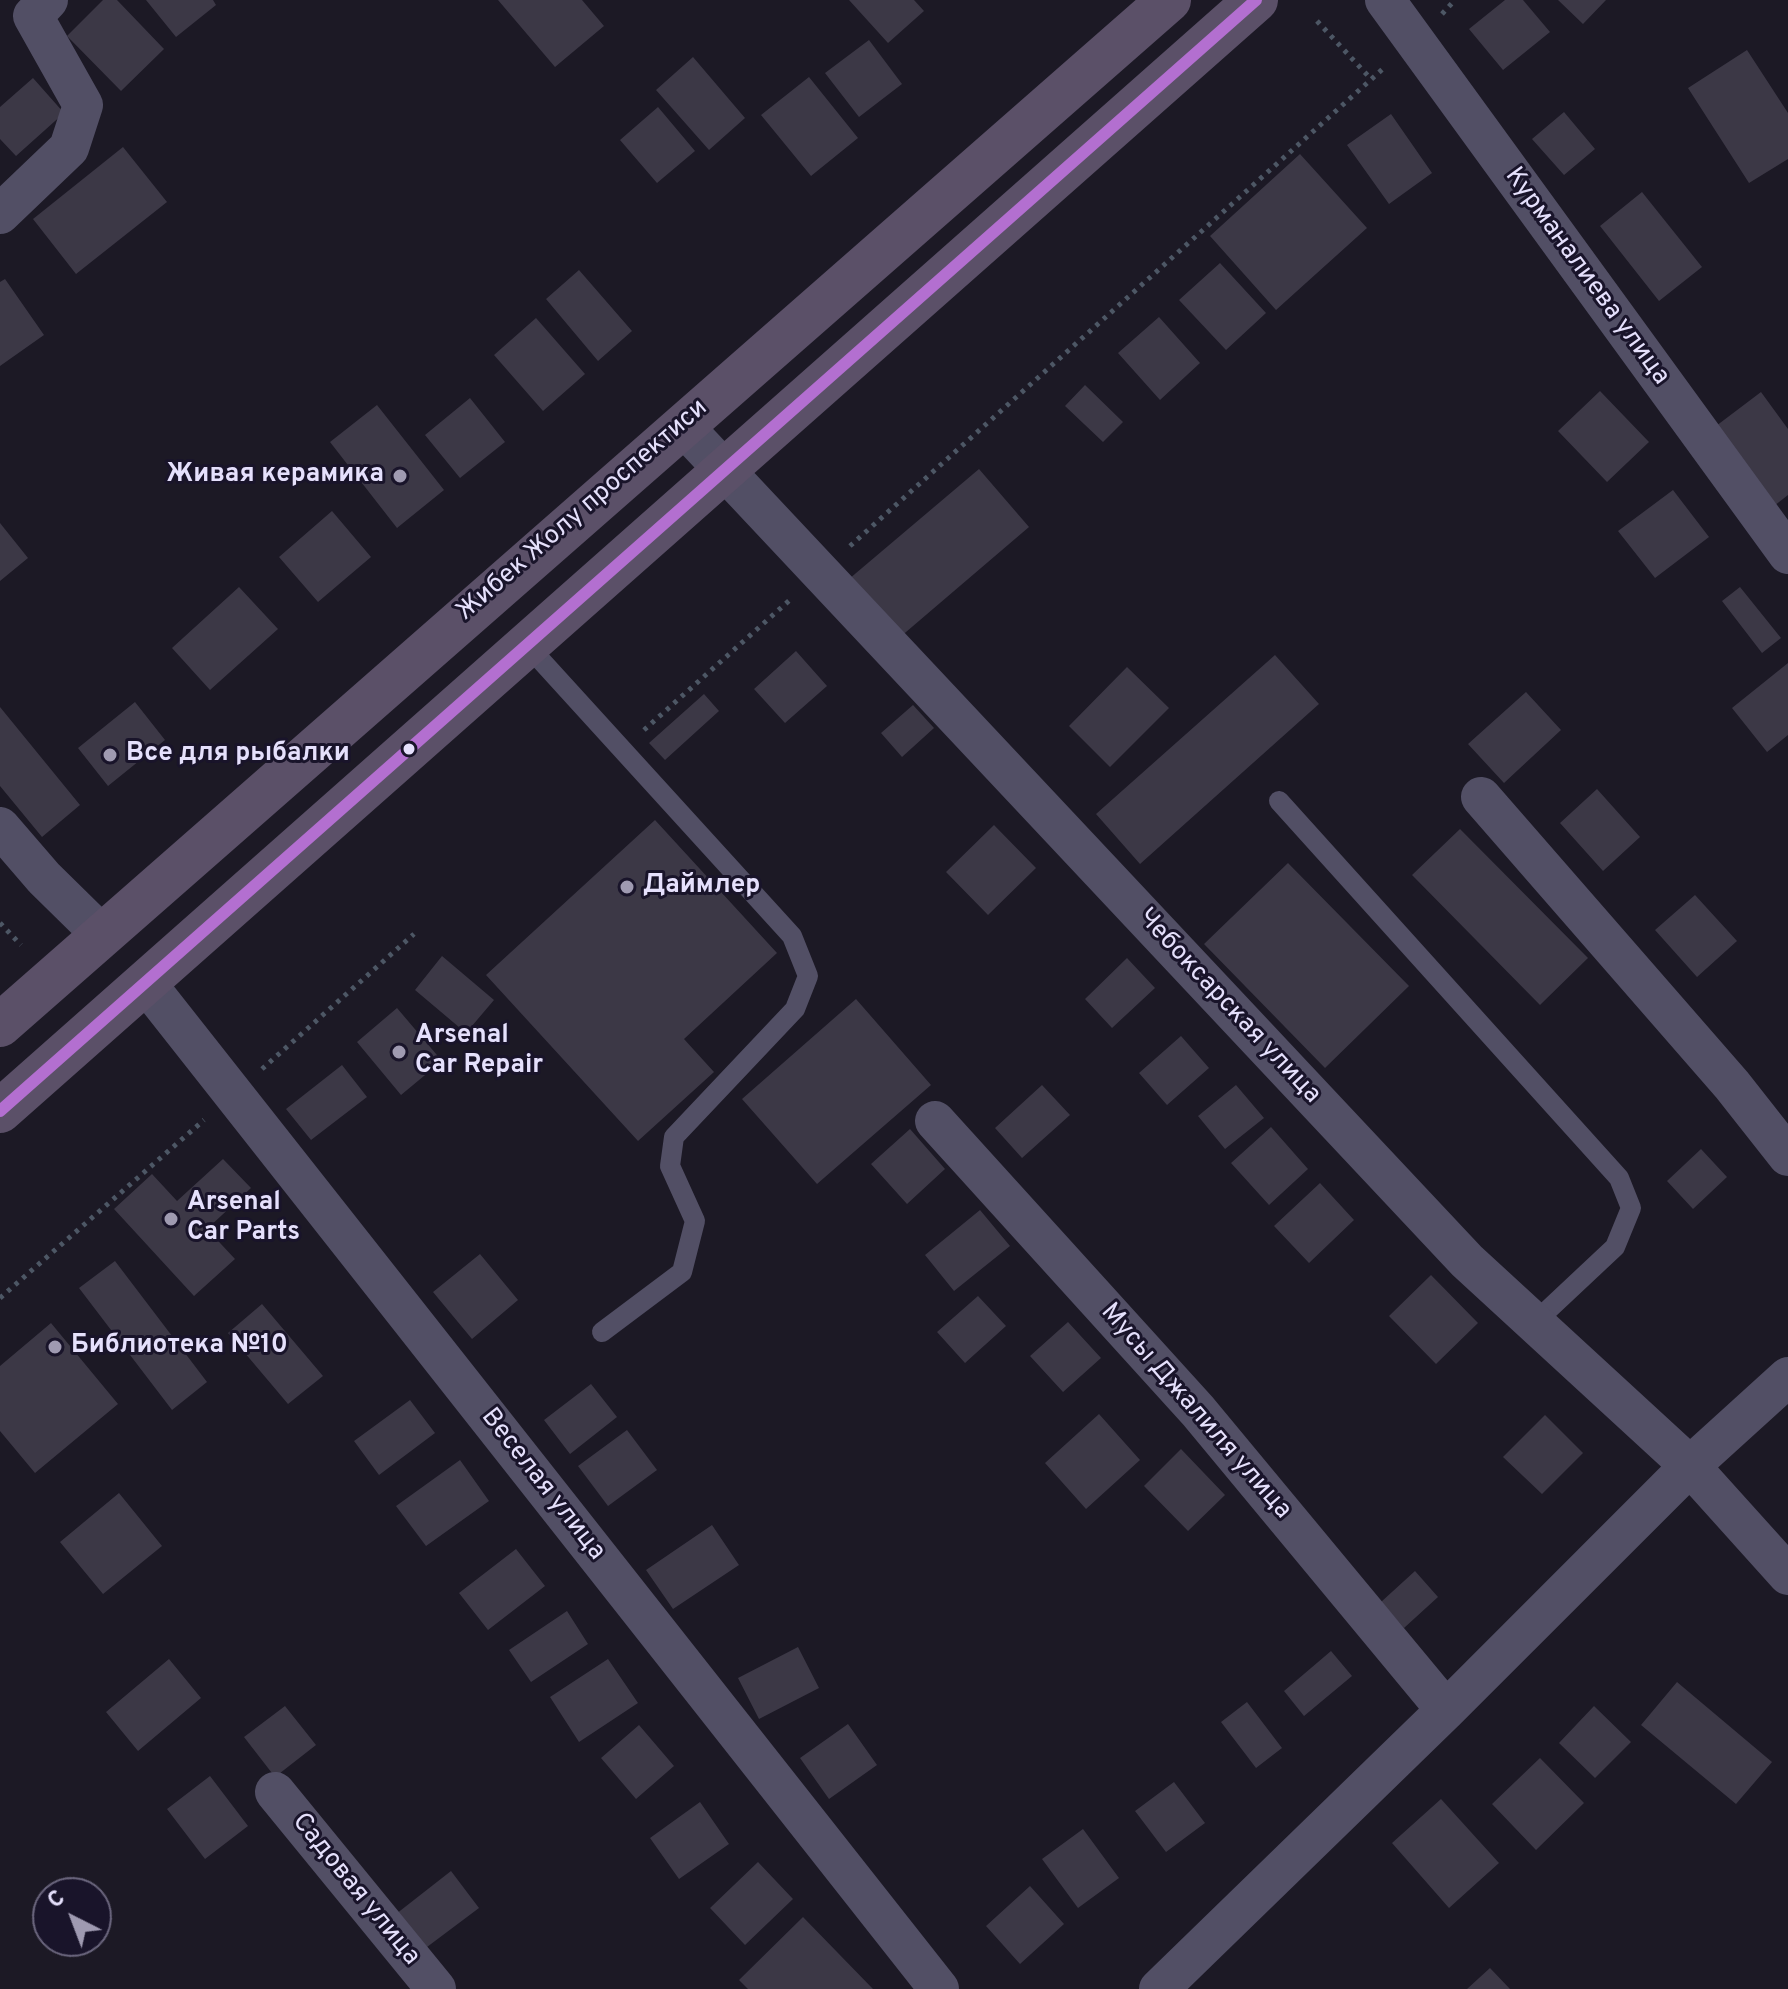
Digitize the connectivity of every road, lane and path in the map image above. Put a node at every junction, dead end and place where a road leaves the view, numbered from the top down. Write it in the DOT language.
graph roads {
  1 [pos="1169,0"];
  2 [pos="1256,0"];
  3 [pos="1385,0"];
  4 [pos="1455,0"];
  5 [pos="33,5"];
  6 [pos="1317,21"];
  7 [pos="1414,41"];
  8 [pos="1371,79"];
  9 [pos="0,214"];
  10 [pos="682,425"];
  11 [pos="724,471"];
  12 [pos="1788,554"];
  13 [pos="820,573"];
  14 [pos="527,645"];
  15 [pos="641,732"];
  16 [pos="1481,797"];
  17 [pos="1279,801"];
  18 [pos="0,827"];
  19 [pos="0,923"];
  20 [pos="101,934"];
  21 [pos="414,934"];
  22 [pos="21,945"];
  23 [pos="145,982"];
  24 [pos="0,1025"];
  25 [pos="233,1094"];
  26 [pos="0,1111"];
  27 [pos="935,1121"];
  28 [pos="1788,1156"];
  29 [pos="0,1298"];
  30 [pos="1534,1323"];
  31 [pos="602,1332"];
  32 [pos="1788,1377"];
  33 [pos="1690,1466"];
  34 [pos="1788,1575"];
  35 [pos="1446,1710"];
  36 [pos="275,1792"];
  37 [pos="436,1989"];
  38 [pos="939,1989"];
  39 [pos="1159,1989"];
  1 -- 10 [label="main road, Жибек Жолу проспектиси"];
  2 -- 11 [label="main road"];
  3 -- 7 [label="street, Курманалиева улица"];
  4 -- 7 [label="path"];
  5 -- 9 [label="street"];
  6 -- 8 [label="path"];
  7 -- 8 [label="path"];
  7 -- 12 [label="street, Курманалиева улица"];
  8 -- 13 [label="path"];
  10 -- 11 [label="street, Чебоксарская улица"];
  10 -- 20 [label="main road, Жибек Жолу проспектиси"];
  11 -- 13 [label="street, Чебоксарская улица"];
  11 -- 14 [label="main road"];
  13 -- 15 [label="path"];
  13 -- 30 [label="street, Чебоксарская улица"];
  14 -- 23 [label="main road"];
  14 -- 31 [label="lane"];
  16 -- 28 [label="street"];
  17 -- 30 [label="lane"];
  18 -- 20 [label="street"];
  19 -- 22 [label="path"];
  20 -- 24 [label="main road, Жибек Жолу проспектиси"];
  21 -- 25 [label="path"];
  23 -- 25 [label="street, Веселая улица"];
  23 -- 26 [label="main road"];
  25 -- 29 [label="path"];
  25 -- 38 [label="street, Веселая улица"];
  27 -- 35 [label="street, Мусы Джалиля улица"];
  30 -- 33 [label="street, Чебоксарская улица"];
  32 -- 33 [label="street"];
  33 -- 34 [label="street, Чебоксарская улица"];
  33 -- 35 [label="street"];
  35 -- 39 [label="street"];
  36 -- 37 [label="street, Садовая улица"];
}
